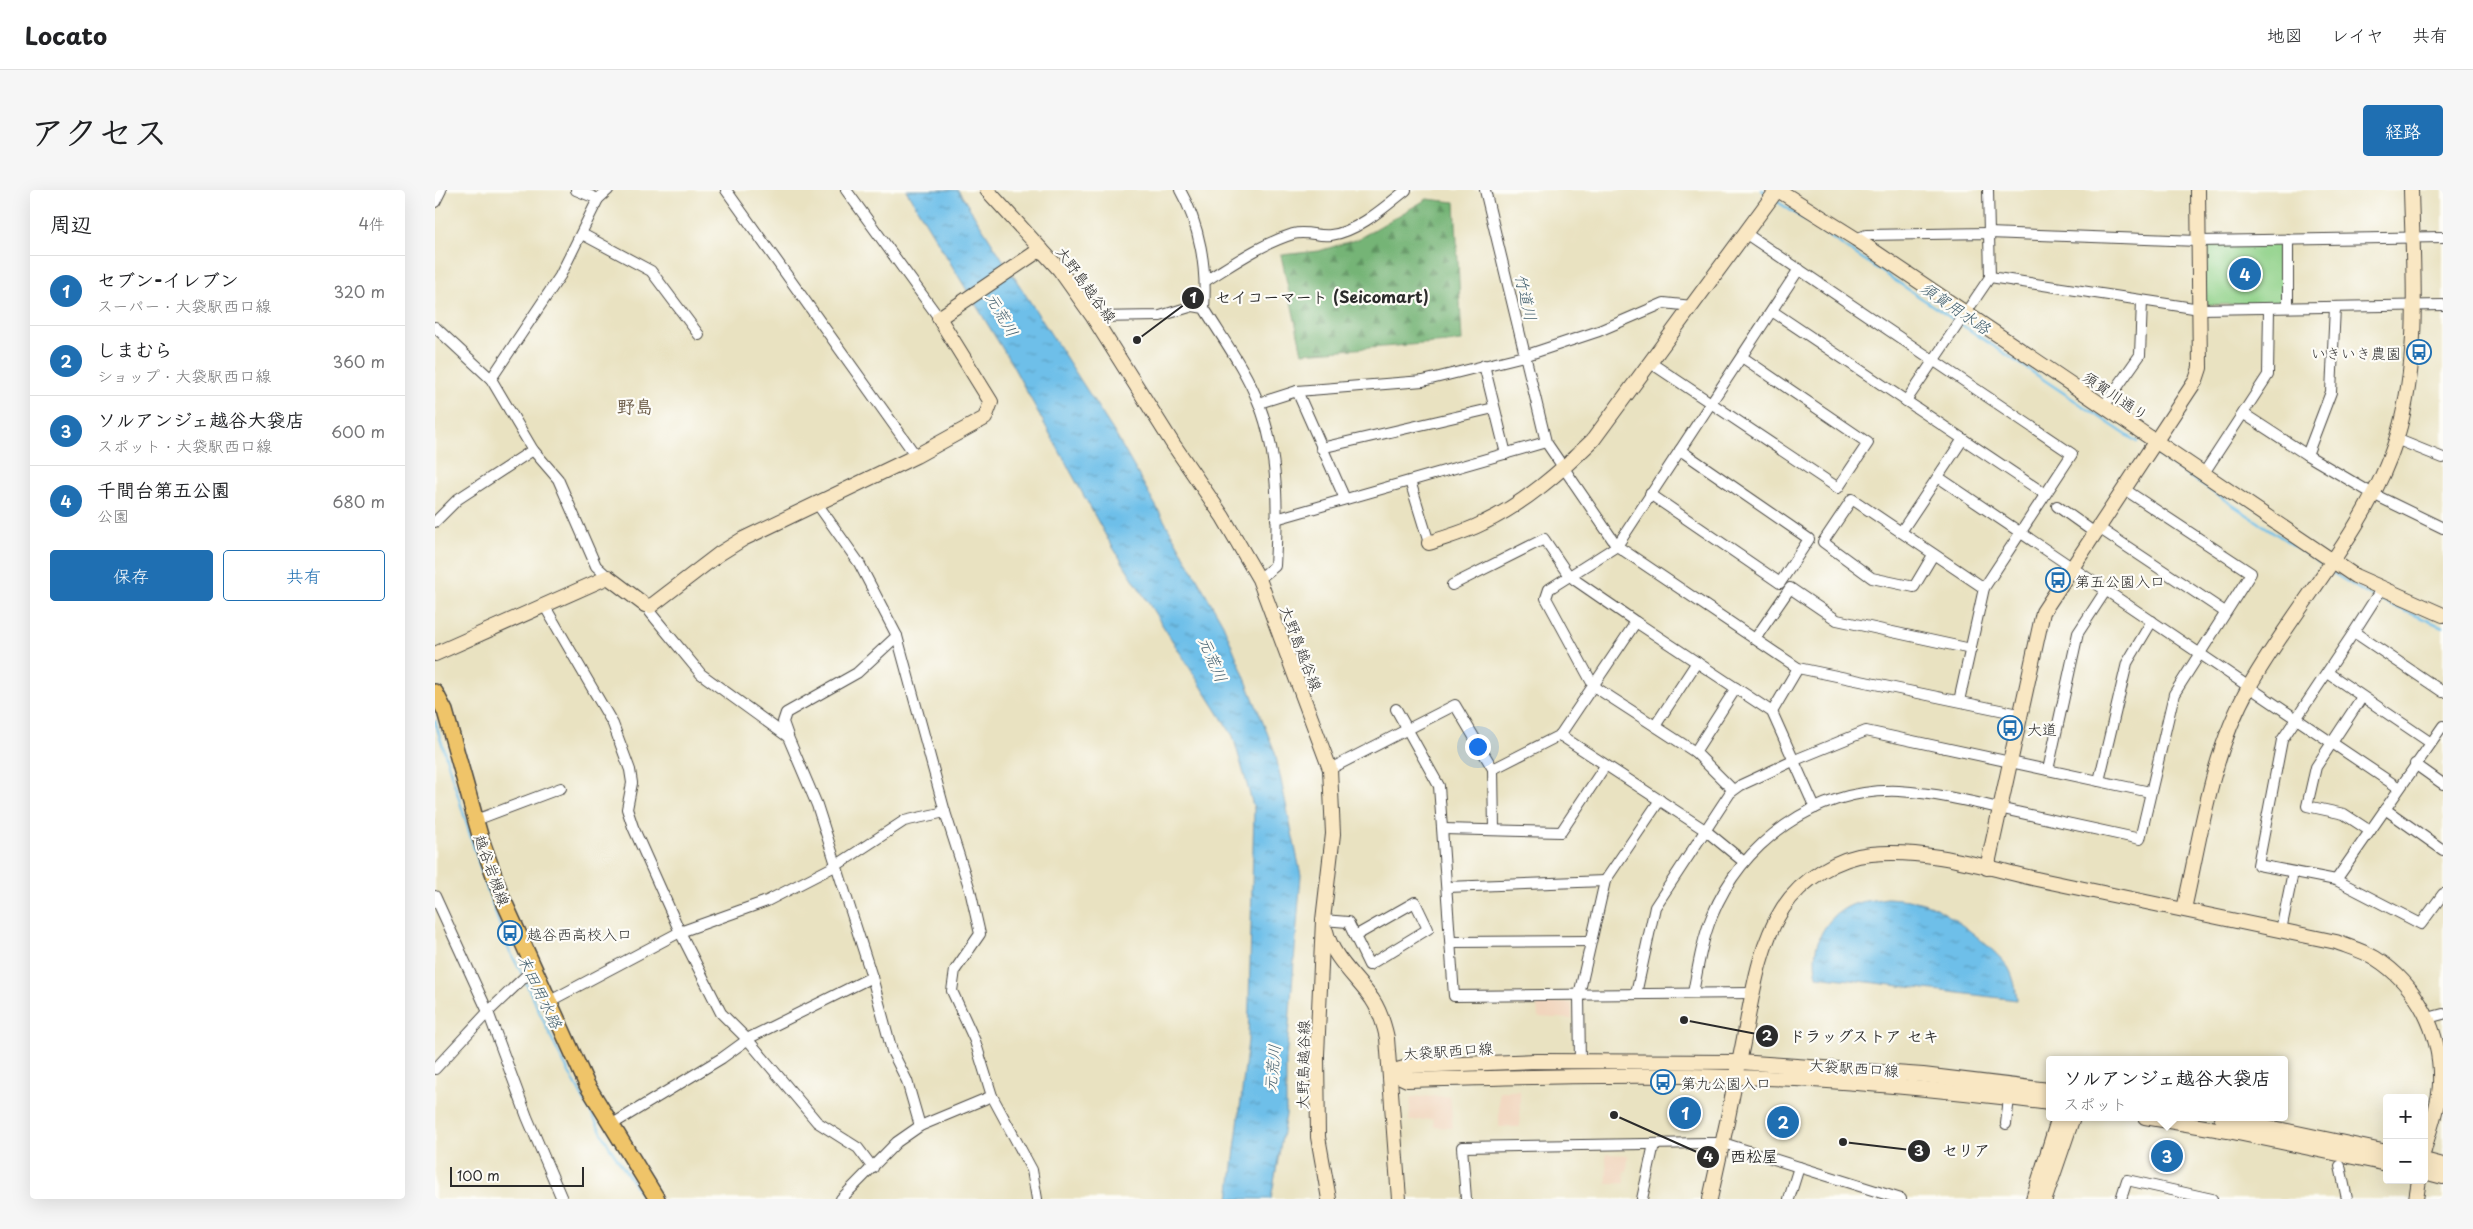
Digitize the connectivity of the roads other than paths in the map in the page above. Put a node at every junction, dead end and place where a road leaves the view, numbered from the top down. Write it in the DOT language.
graph roads {
  1 [pos="441,190"];
  2 [pos="576,190"];
  3 [pos="608,190"];
  4 [pos="726,190"];
  5 [pos="846,190"];
  6 [pos="987,190"];
  7 [pos="1180,190"];
  8 [pos="1406,190"];
  9 [pos="1485,190"];
  10 [pos="1777,190"];
  11 [pos="1988,190"];
  12 [pos="2198,190"];
  13 [pos="2411,190"];
  14 [pos="598,199"];
  15 [pos="435,202"];
  16 [pos="1745,233"];
  17 [pos="1989,233"];
  18 [pos="582,234"];
  19 [pos="2412,237"];
  20 [pos="2443,237"];
  21 [pos="1856,239"];
  22 [pos="2287,239"];
  23 [pos="2198,241"];
  24 [pos="1041,249"];
  25 [pos="1799,269"];
  26 [pos="1990,277"];
  27 [pos="1205,281"];
  28 [pos="2142,301"];
  29 [pos="2443,304"];
  30 [pos="1691,306"];
  31 [pos="2413,306"];
  32 [pos="2288,307"];
  33 [pos="2335,307"];
  34 [pos="1204,308"];
  35 [pos="2269,308"];
  36 [pos="2200,309"];
  37 [pos="1772,311"];
  38 [pos="1965,314"];
  39 [pos="1093,317"];
  40 [pos="939,318"];
  41 [pos="435,327"];
  42 [pos="699,335"];
  43 [pos="1524,356"];
  44 [pos="1742,357"];
  45 [pos="1934,360"];
  46 [pos="1651,363"];
  47 [pos="1484,365"];
  48 [pos="491,379"];
  49 [pos="1297,391"];
  50 [pos="1906,401"];
  51 [pos="1259,403"];
  52 [pos="1710,404"];
  53 [pos="2104,406"];
  54 [pos="1494,408"];
  55 [pos="2243,414"];
  56 [pos="1963,439"];
  57 [pos="2396,439"];
  58 [pos="2155,441"];
  59 [pos="1546,442"];
  60 [pos="1321,448"];
  61 [pos="533,450"];
  62 [pos="1680,450"];
  63 [pos="1505,454"];
  64 [pos="2307,455"];
  65 [pos="916,456"];
  66 [pos="2443,458"];
  67 [pos="1563,469"];
  68 [pos="2204,473"];
  69 [pos="1938,477"];
  70 [pos="1410,481"];
  71 [pos="2124,489"];
  72 [pos="1650,494"];
  73 [pos="2045,494"];
  74 [pos="2373,494"];
  75 [pos="1345,500"];
  76 [pos="817,502"];
  77 [pos="2057,506"];
  78 [pos="1276,519"];
  79 [pos="435,522"];
  80 [pos="2443,528"];
  81 [pos="2097,530"];
  82 [pos="1901,532"];
  83 [pos="2021,532"];
  84 [pos="1429,543"];
  85 [pos="1617,546"];
  86 [pos="1933,555"];
  87 [pos="2332,560"];
  88 [pos="2073,567"];
  89 [pos="1571,576"];
  90 [pos="608,577"];
  91 [pos="1259,579"];
  92 [pos="1452,585"];
  93 [pos="1985,588"];
  94 [pos="2382,588"];
  95 [pos="2106,590"];
  96 [pos="544,605"];
  97 [pos="651,606"];
  98 [pos="2225,612"];
  99 [pos="2443,615"];
  100 [pos="2152,621"];
  101 [pos="1636,622"];
  102 [pos="2354,632"];
  103 [pos="897,636"];
  104 [pos="1755,639"];
  105 [pos="1971,649"];
  106 [pos="2199,653"];
  107 [pos="435,654"];
  108 [pos="1697,662"];
  109 [pos="1798,668"];
  110 [pos="2328,673"];
  111 [pos="1594,685"];
  112 [pos="2249,687"];
  113 [pos="1737,688"];
  114 [pos="435,692"];
  115 [pos="2443,692"];
  116 [pos="2362,697"];
  117 [pos="1959,701"];
  118 [pos="1396,710"];
  119 [pos="1772,712"];
  120 [pos="2019,714"];
  121 [pos="2297,718"];
  122 [pos="1655,726"];
  123 [pos="2443,726"];
  124 [pos="1407,728"];
  125 [pos="1561,735"];
  126 [pos="788,736"];
  127 [pos="2333,742"];
  128 [pos="2431,743"];
  129 [pos="1695,752"];
  130 [pos="1795,760"];
  131 [pos="2010,762"];
  132 [pos="2415,764"];
  133 [pos="1605,766"];
  134 [pos="1331,768"];
  135 [pos="1493,769"];
  136 [pos="2048,770"];
  137 [pos="2099,781"];
  138 [pos="2443,784"];
  139 [pos="561,788"];
  140 [pos="2399,788"];
  141 [pos="1733,790"];
  142 [pos="2150,792"];
  143 [pos="1660,800"];
  144 [pos="1815,808"];
  145 [pos="2000,808"];
  146 [pos="2385,809"];
  147 [pos="945,812"];
  148 [pos="475,820"];
  149 [pos="1443,829"];
  150 [pos="1494,830"];
  151 [pos="1705,830"];
  152 [pos="2370,831"];
  153 [pos="2443,850"];
  154 [pos="1743,862"];
  155 [pos="837,864"];
  156 [pos="1987,868"];
  157 [pos="2293,872"];
  158 [pos="2336,880"];
  159 [pos="1605,881"];
  160 [pos="1447,887"];
  161 [pos="2443,894"];
  162 [pos="435,896"];
  163 [pos="2184,910"];
  164 [pos="1323,920"];
  165 [pos="2281,930"];
  166 [pos="680,932"];
  167 [pos="1355,936"];
  168 [pos="1591,940"];
  169 [pos="1451,942"];
  170 [pos="527,975"];
  171 [pos="872,977"];
  172 [pos="1753,992"];
  173 [pos="1693,993"];
  174 [pos="1636,994"];
  175 [pos="1579,995"];
  176 [pos="550,1001"];
  177 [pos="488,1012"];
  178 [pos="2443,1014"];
  179 [pos="2428,1018"];
  180 [pos="748,1040"];
  181 [pos="1580,1061"];
  182 [pos="1739,1062"];
  183 [pos="435,1069"];
  184 [pos="1390,1072"];
  185 [pos="1736,1076"];
  186 [pos="2046,1090"];
  187 [pos="992,1096"];
  188 [pos="2009,1098"];
  189 [pos="2440,1099"];
  190 [pos="2046,1102"];
  191 [pos="2058,1121"];
  192 [pos="2072,1121"];
  193 [pos="2169,1121"];
  194 [pos="2240,1121"];
  195 [pos="2006,1124"];
  196 [pos="611,1125"];
  197 [pos="920,1126"];
  198 [pos="2428,1139"];
  199 [pos="1723,1143"];
  200 [pos="1654,1144"];
  201 [pos="2383,1151"];
  202 [pos="2428,1161"];
  203 [pos="2383,1163"];
  204 [pos="2443,1165"];
  205 [pos="2340,1166"];
  206 [pos="1799,1167"];
  207 [pos="873,1168"];
  208 [pos="2428,1173"];
  209 [pos="2443,1177"];
  210 [pos="2418,1184"];
  211 [pos="562,1199"];
  212 [pos="657,1199"];
  213 [pos="841,1199"];
  214 [pos="1037,1199"];
  215 [pos="1329,1199"];
  216 [pos="1399,1199"];
  217 [pos="1466,1199"];
  218 [pos="1641,1199"];
  219 [pos="1710,1199"];
  220 [pos="1789,1199"];
  221 [pos="1901,1199"];
  222 [pos="2033,1199"];
  223 [pos="2045,1199"];
  224 [pos="2121,1199"];
  225 [pos="2212,1199"];
  226 [pos="2347,1199"];
  227 [pos="2415,1199"];
  1 -- 15 [label="street"];
  2 -- 14 [label="street"];
  3 -- 14 [label="street"];
  4 -- 65 [label="street"];
  5 -- 40 [label="street"];
  6 -- 24 [label="street, 大野島越谷線"];
  7 -- 27 [label="street"];
  8 -- 27 [label="street"];
  9 -- 43 [label="street"];
  10 -- 16 [label="street"];
  10 -- 21 [label="street, 須賀川通り"];
  11 -- 17 [label="street"];
  12 -- 23 [label="street"];
  13 -- 19 [label="street"];
  14 -- 18 [label="street"];
  16 -- 25 [label="street"];
  16 -- 30 [label="street"];
  17 -- 21 [label="street"];
  17 -- 23 [label="street"];
  17 -- 26 [label="street"];
  18 -- 42 [label="street"];
  18 -- 48 [label="street"];
  19 -- 20 [label="street"];
  19 -- 22 [label="street"];
  19 -- 31 [label="street"];
  21 -- 38 [label="street, 須賀川通り"];
  22 -- 23 [label="street"];
  22 -- 32 [label="street"];
  23 -- 36 [label="street"];
  24 -- 39 [label="street, 大野島越谷線"];
  24 -- 40 [label="street"];
  25 -- 37 [label="street"];
  25 -- 45 [label="street"];
  26 -- 28 [label="street"];
  26 -- 38 [label="street"];
  27 -- 34 [label="street"];
  28 -- 36 [label="street"];
  28 -- 53 [label="street"];
  29 -- 31 [label="street"];
  30 -- 43 [label="street"];
  30 -- 46 [label="street"];
  31 -- 33 [label="street"];
  31 -- 57 [label="street"];
  32 -- 33 [label="street"];
  32 -- 35 [label="street"];
  33 -- 64 [label="street"];
  34 -- 39 [label="street"];
  34 -- 51 [label="street"];
  35 -- 36 [label="street"];
  35 -- 55 [label="street"];
  36 -- 58 [label="street"];
  37 -- 44 [label="street"];
  37 -- 50 [label="street"];
  38 -- 45 [label="street"];
  38 -- 53 [label="street, 須賀川通り"];
  39 -- 91 [label="street, 大野島越谷線"];
  40 -- 65 [label="street"];
  41 -- 48 [label="street"];
  43 -- 47 [label="street"];
  43 -- 59 [label="street"];
  44 -- 52 [label="street"];
  44 -- 52 [label="street"];
  45 -- 50 [label="street"];
  45 -- 73 [label="street"];
  46 -- 52 [label="street"];
  46 -- 67 [label="street"];
  47 -- 49 [label="street"];
  47 -- 54 [label="street"];
  48 -- 61 [label="street"];
  49 -- 51 [label="street"];
  49 -- 60 [label="street"];
  50 -- 56 [label="street"];
  51 -- 78 [label="street"];
  52 -- 62 [label="street"];
  53 -- 58 [label="street, 須賀川通り"];
  54 -- 60 [label="street"];
  54 -- 63 [label="street"];
  55 -- 64 [label="street"];
  55 -- 68 [label="street"];
  56 -- 69 [label="street"];
  56 -- 73 [label="street"];
  57 -- 66 [label="street"];
  57 -- 74 [label="street"];
  58 -- 68 [label="street, 須賀川通り"];
  58 -- 71 [label="street"];
  59 -- 63 [label="street"];
  59 -- 67 [label="street"];
  60 -- 75 [label="street"];
  61 -- 79 [label="street"];
  61 -- 90 [label="street"];
  62 -- 72 [label="street"];
  62 -- 72 [label="street"];
  63 -- 70 [label="street"];
  64 -- 74 [label="street"];
  65 -- 76 [label="street"];
  67 -- 84 [label="street"];
  67 -- 85 [label="street"];
  68 -- 87 [label="street, 須賀川通り"];
  69 -- 82 [label="street"];
  69 -- 83 [label="street"];
  70 -- 75 [label="street"];
  70 -- 84 [label="street"];
  71 -- 81 [label="street"];
  71 -- 98 [label="street"];
  72 -- 85 [label="street"];
  73 -- 83 [label="street"];
  74 -- 80 [label="street"];
  74 -- 87 [label="street"];
  75 -- 78 [label="street"];
  76 -- 97 [label="street"];
  76 -- 103 [label="street"];
  77 -- 81 [label="street"];
  78 -- 91 [label="street"];
  81 -- 88 [label="street"];
  81 -- 98 [label="street"];
  82 -- 86 [label="street"];
  82 -- 86 [label="street"];
  83 -- 88 [label="street"];
  83 -- 93 [label="street"];
  85 -- 89 [label="street"];
  85 -- 104 [label="street"];
  86 -- 93 [label="street"];
  87 -- 94 [label="street, 須賀川通り"];
  87 -- 112 [label="street"];
  88 -- 95 [label="street"];
  88 -- 120 [label="street"];
  89 -- 92 [label="street"];
  89 -- 101 [label="street"];
  89 -- 111 [label="street"];
  90 -- 96 [label="street"];
  90 -- 97 [label="street"];
  91 -- 134 [label="street, 大野島越谷線"];
  93 -- 105 [label="street"];
  94 -- 99 [label="street, 須賀川通り"];
  94 -- 102 [label="street"];
  95 -- 100 [label="street"];
  95 -- 136 [label="street"];
  96 -- 107 [label="street"];
  96 -- 166 [label="street"];
  97 -- 126 [label="street"];
  98 -- 106 [label="street"];
  100 -- 106 [label="street"];
  100 -- 137 [label="street"];
  101 -- 108 [label="street"];
  101 -- 111 [label="street"];
  102 -- 110 [label="street"];
  102 -- 115 [label="street"];
  103 -- 126 [label="street"];
  103 -- 147 [label="street"];
  104 -- 105 [label="street"];
  104 -- 109 [label="street"];
  105 -- 117 [label="street"];
  106 -- 112 [label="street"];
  106 -- 142 [label="street"];
  108 -- 113 [label="street"];
  108 -- 122 [label="street"];
  109 -- 117 [label="street"];
  109 -- 119 [label="street"];
  110 -- 116 [label="street"];
  110 -- 121 [label="street"];
  111 -- 122 [label="street"];
  111 -- 125 [label="street"];
  112 -- 121 [label="street"];
  112 -- 163 [label="street"];
  113 -- 119 [label="street"];
  113 -- 129 [label="street"];
  114 -- 148 [label="main road, 越谷岩槻線"];
  116 -- 127 [label="street"];
  116 -- 128 [label="street"];
  117 -- 120 [label="street"];
  118 -- 124 [label="street"];
  119 -- 130 [label="street"];
  120 -- 131 [label="street"];
  121 -- 127 [label="street"];
  121 -- 157 [label="street"];
  122 -- 129 [label="street"];
  123 -- 128 [label="street"];
  124 -- 134 [label="street"];
  124 -- 135 [label="street"];
  124 -- 149 [label="street"];
  125 -- 133 [label="street"];
  125 -- 135 [label="street"];
  126 -- 155 [label="street"];
  127 -- 140 [label="street"];
  127 -- 152 [label="street"];
  128 -- 132 [label="street"];
  129 -- 141 [label="street"];
  130 -- 131 [label="street"];
  130 -- 141 [label="street"];
  130 -- 144 [label="street"];
  131 -- 136 [label="street"];
  131 -- 145 [label="street"];
  132 -- 138 [label="street"];
  132 -- 140 [label="street"];
  133 -- 143 [label="street"];
  133 -- 150 [label="street"];
  134 -- 164 [label="street, 大野島越谷線"];
  135 -- 150 [label="street"];
  136 -- 137 [label="street"];
  137 -- 142 [label="street"];
  139 -- 148 [label="street"];
  140 -- 146 [label="street"];
  141 -- 151 [label="street"];
  142 -- 145 [label="street"];
  143 -- 151 [label="street"];
  143 -- 159 [label="street"];
  144 -- 145 [label="street"];
  144 -- 154 [label="street"];
  145 -- 156 [label="street"];
  146 -- 152 [label="street"];
  146 -- 153 [label="street"];
  147 -- 155 [label="street"];
  147 -- 187 [label="street"];
  148 -- 170 [label="main road, 越谷岩槻線"];
  149 -- 150 [label="street"];
  149 -- 160 [label="street"];
  151 -- 154 [label="street"];
  151 -- 174 [label="street"];
  152 -- 158 [label="street"];
  154 -- 173 [label="street"];
  155 -- 166 [label="street"];
  155 -- 171 [label="street"];
  156 -- 163 [label="street"];
  156 -- 172 [label="street"];
  157 -- 158 [label="street"];
  157 -- 165 [label="street"];
  158 -- 161 [label="street"];
  159 -- 160 [label="street"];
  159 -- 168 [label="street"];
  160 -- 169 [label="street"];
  162 -- 177 [label="street"];
  163 -- 165 [label="street"];
  164 -- 167 [label="street"];
  164 -- 184 [label="street"];
  164 -- 215 [label="street, 大野島越谷線"];
  165 -- 179 [label="street"];
  166 -- 176 [label="street"];
  166 -- 180 [label="street"];
  167 -- 167 [label="street"];
  168 -- 169 [label="street"];
  168 -- 175 [label="street"];
  169 -- 175 [label="street"];
  170 -- 176 [label="main road, 越谷岩槻線"];
  170 -- 177 [label="street"];
  171 -- 180 [label="street"];
  171 -- 197 [label="street"];
  172 -- 173 [label="street"];
  172 -- 182 [label="street"];
  173 -- 174 [label="street"];
  174 -- 175 [label="street"];
  175 -- 181 [label="street"];
  176 -- 196 [label="main road, 越谷岩槻線"];
  177 -- 183 [label="street"];
  177 -- 211 [label="street"];
  178 -- 179 [label="street"];
  179 -- 189 [label="street"];
  180 -- 196 [label="street"];
  180 -- 207 [label="street"];
  181 -- 182 [label="street, 大袋駅西口線"];
  181 -- 184 [label="street, 大袋駅西口線"];
  182 -- 185 [label="street"];
  182 -- 186 [label="street, 大袋駅西口線"];
  184 -- 185 [label="street, 大袋駅西口線"];
  184 -- 216 [label="street"];
  185 -- 188 [label="street, 大袋駅西口線"];
  185 -- 199 [label="street"];
  187 -- 197 [label="street"];
  187 -- 214 [label="street"];
  188 -- 190 [label="street, 大袋駅西口線"];
  188 -- 195 [label="street"];
  189 -- 198 [label="street"];
  191 -- 222 [label="street"];
  192 -- 223 [label="street"];
  193 -- 203 [label="street"];
  194 -- 201 [label="street"];
  196 -- 212 [label="main road, 越谷岩槻線"];
  197 -- 207 [label="street"];
  199 -- 200 [label="street"];
  199 -- 206 [label="street"];
  199 -- 219 [label="street"];
  200 -- 217 [label="street"];
  200 -- 218 [label="street"];
  202 -- 204 [label="street"];
  205 -- 226 [label="street"];
  206 -- 220 [label="street"];
  206 -- 221 [label="street"];
  207 -- 213 [label="street"];
  208 -- 209 [label="street"];
  210 -- 227 [label="street"];
  224 -- 225 [label="street"];
}
